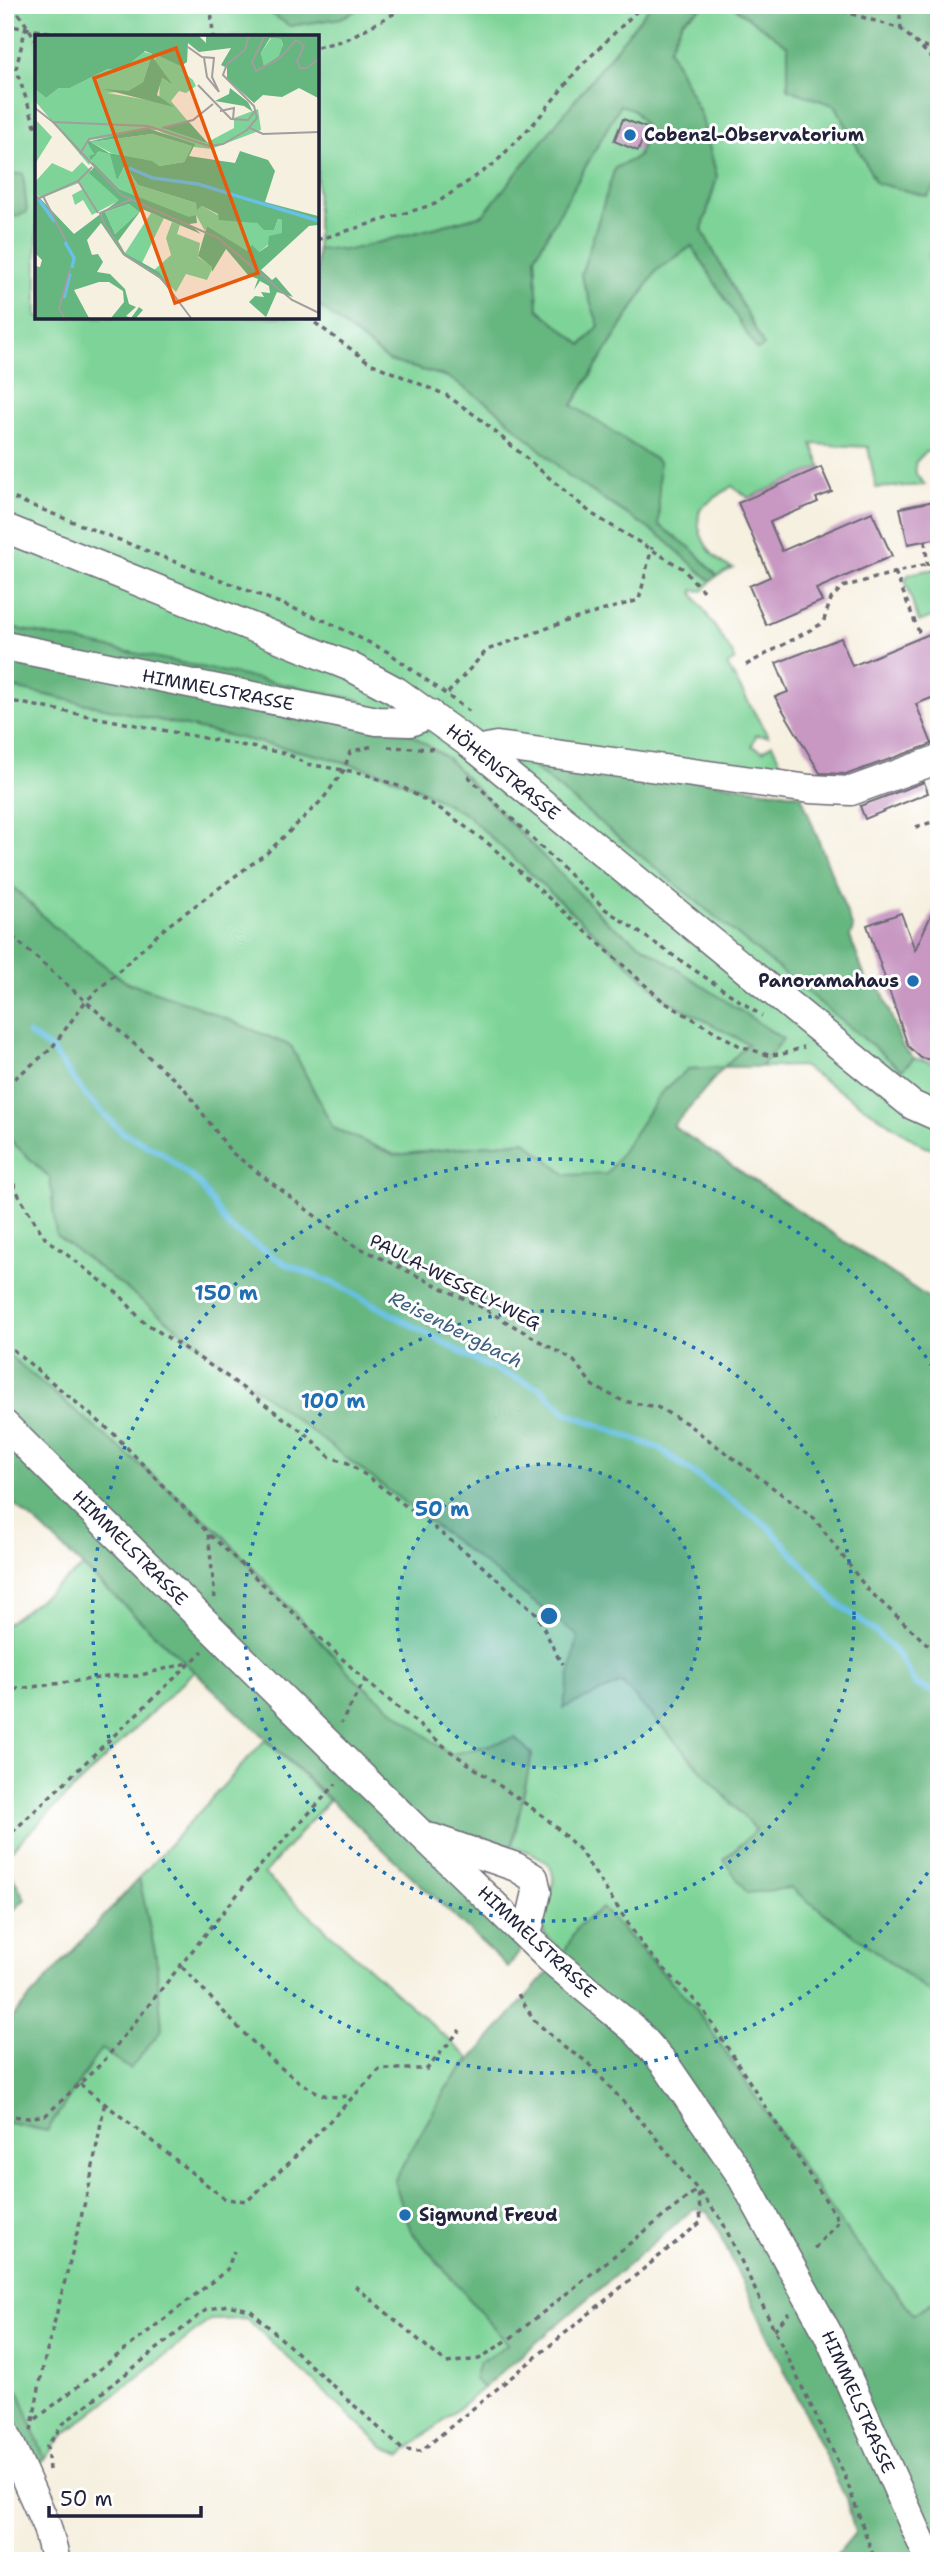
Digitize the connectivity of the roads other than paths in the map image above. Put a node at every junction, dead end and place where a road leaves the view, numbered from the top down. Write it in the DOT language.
graph roads {
  1 [pos="5,528"];
  2 [pos="5,646"];
  3 [pos="439,704"];
  4 [pos="469,758"];
  5 [pos="939,759"];
  6 [pos="939,1117"];
  7 [pos="5,1425"];
  8 [pos="426,1836"];
  9 [pos="527,1935"];
  10 [pos="10,2444"];
  11 [pos="56,2561"];
  12 [pos="930,2561"];
  1 -- 3 [label="street, HÖHENSTRASSE"];
  2 -- 3 [label="street, HIMMELSTRASSE"];
  3 -- 4 [label="street, HÖHENSTRASSE"];
  4 -- 5 [label="street"];
  4 -- 6 [label="street, HÖHENSTRASSE"];
  7 -- 8 [label="street, HIMMELSTRASSE"];
  8 -- 9 [label="street, HIMMELSTRASSE"];
  8 -- 9 [label="street"];
  9 -- 12 [label="street, HIMMELSTRASSE"];
  10 -- 11 [label="street"];
}
